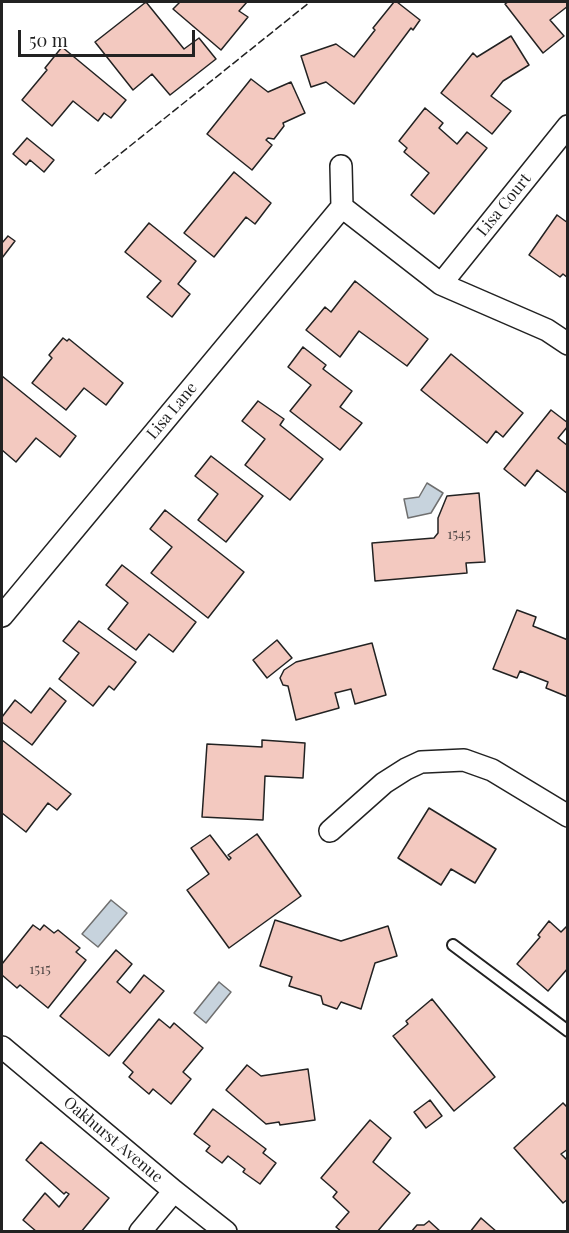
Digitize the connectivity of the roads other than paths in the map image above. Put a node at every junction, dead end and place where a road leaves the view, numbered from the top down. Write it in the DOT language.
graph roads {
  1 [pos="567,126"];
  2 [pos="341,166"];
  3 [pos="342,207"];
  4 [pos="441,284"];
  5 [pos="567,344"];
  6 [pos="2,616"];
  7 [pos="567,816"];
  8 [pos="330,831"];
  9 [pos="453,945"];
  10 [pos="567,1031"];
  11 [pos="2,1047"];
  12 [pos="174,1191"];
  13 [pos="140,1232"];
  14 [pos="226,1232"];
  1 -- 4 [label="street, Lisa Court"];
  2 -- 3 [label="street"];
  3 -- 4 [label="street"];
  3 -- 6 [label="street, Lisa Lane"];
  4 -- 5 [label="street"];
  7 -- 8 [label="street"];
  9 -- 10 [label="lane"];
  11 -- 12 [label="street, Oakhurst Avenue"];
  12 -- 13 [label="street"];
  12 -- 14 [label="street, Oakhurst Avenue"];
}
